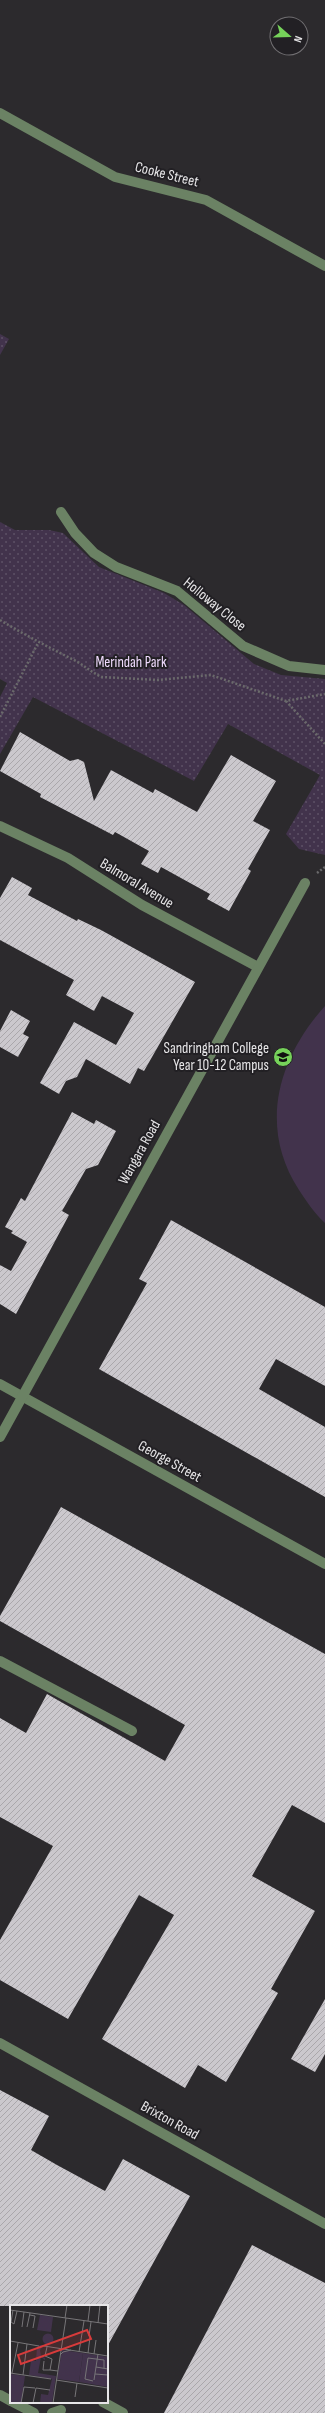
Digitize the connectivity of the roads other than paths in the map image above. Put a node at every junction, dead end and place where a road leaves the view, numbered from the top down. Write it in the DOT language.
graph roads {
  1 [pos="0,113"];
  2 [pos="325,266"];
  3 [pos="61,512"];
  4 [pos="325,670"];
  5 [pos="0,826"];
  6 [pos="305,883"];
  7 [pos="258,967"];
  8 [pos="0,1384"];
  9 [pos="22,1396"];
  10 [pos="0,1437"];
  11 [pos="325,1564"];
  12 [pos="0,1661"];
  13 [pos="132,1731"];
  14 [pos="0,2043"];
  15 [pos="325,2224"];
  16 [pos="0,2395"];
  17 [pos="10,2400"];
  18 [pos="16,2403"];
  19 [pos="105,2403"];
  20 [pos="34,2413"];
  21 [pos="123,2413"];
  1 -- 2 [label="street, Cooke Street"];
  3 -- 4 [label="street, Holloway Close"];
  5 -- 7 [label="street, Balmoral Avenue"];
  6 -- 7 [label="street, Wangara Road"];
  7 -- 9 [label="street, Wangara Road"];
  8 -- 9 [label="street, George Street"];
  9 -- 10 [label="street, Wangara Road"];
  9 -- 11 [label="street, George Street"];
  12 -- 13 [label="street"];
  14 -- 15 [label="street, Brixton Road"];
  16 -- 17 [label="street"];
  18 -- 20 [label="street"];
  19 -- 21 [label="street"];
}
